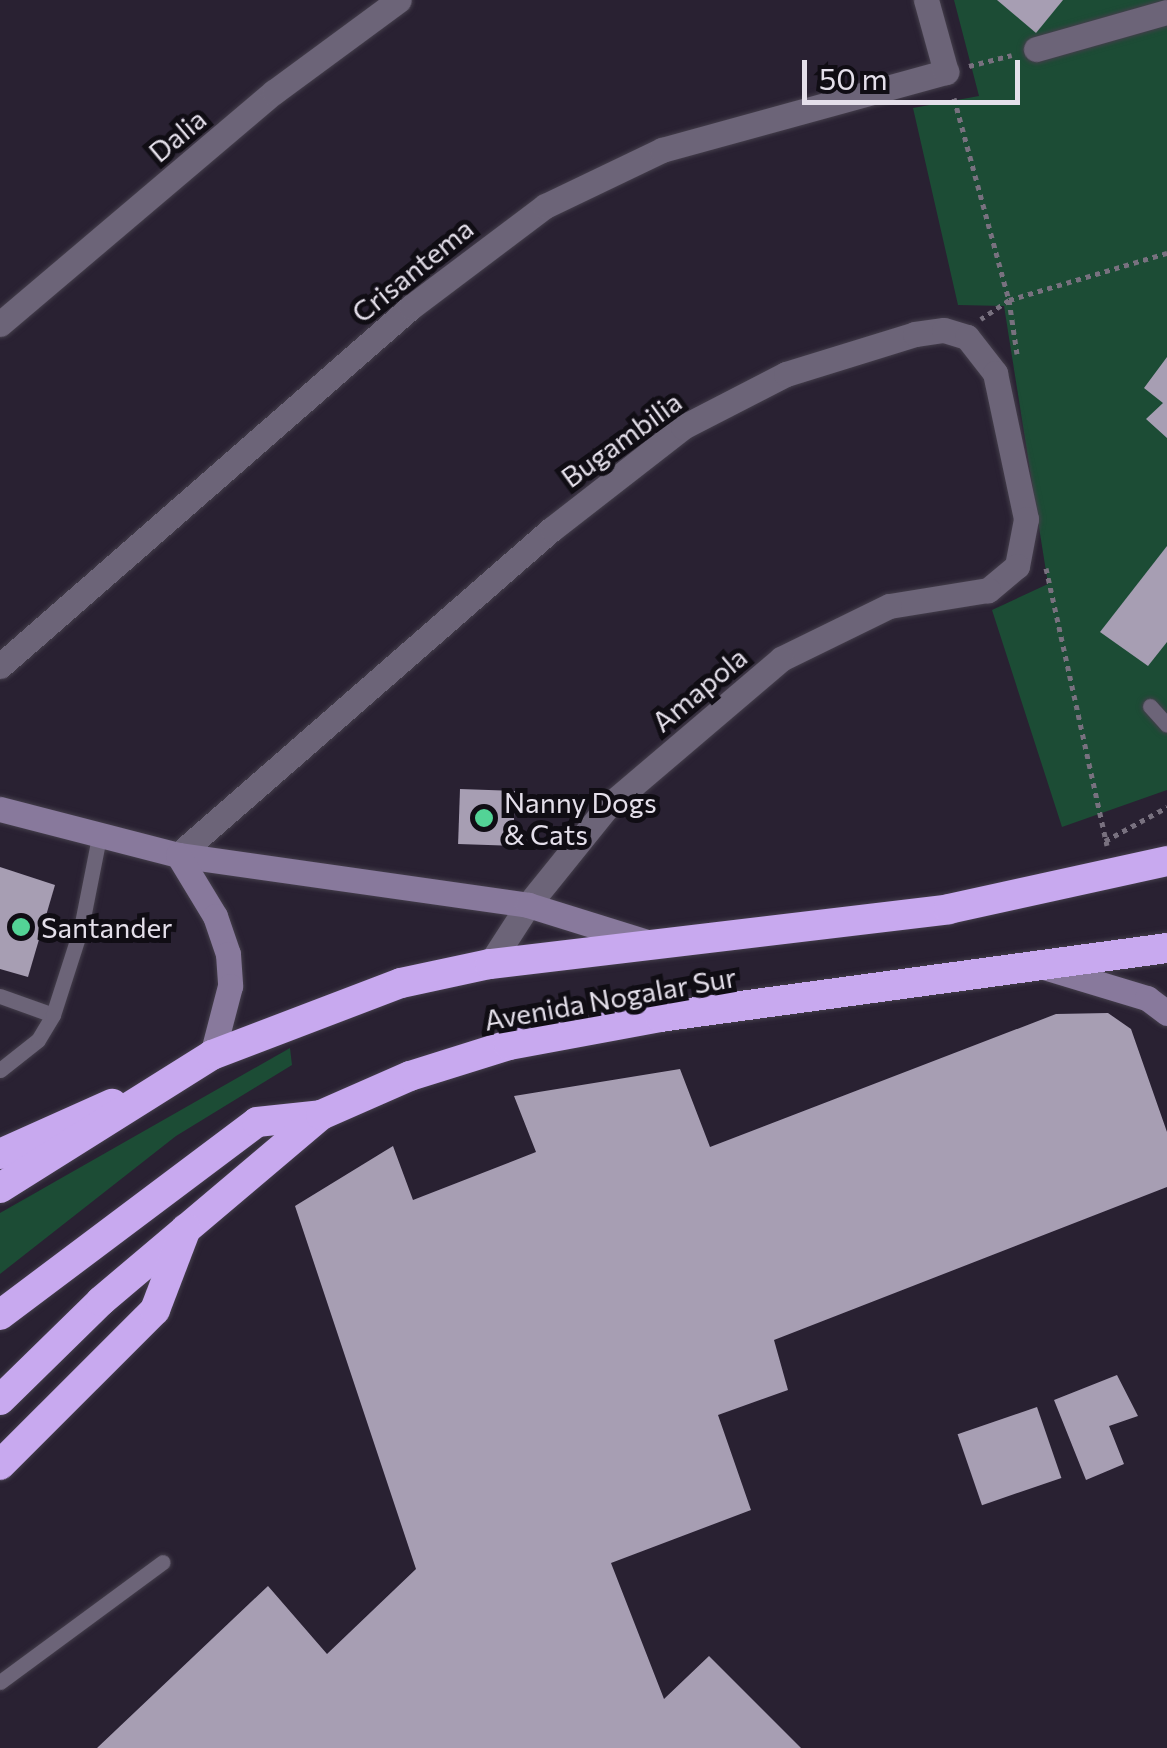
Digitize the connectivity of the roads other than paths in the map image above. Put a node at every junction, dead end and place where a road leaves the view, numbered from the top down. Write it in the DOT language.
graph roads {
  1 [pos="399,0"];
  2 [pos="926,0"];
  3 [pos="1167,12"];
  4 [pos="1036,48"];
  5 [pos="0,324"];
  6 [pos="1016,566"];
  7 [pos="0,666"];
  8 [pos="1150,706"];
  9 [pos="1167,726"];
  10 [pos="0,809"];
  11 [pos="99,838"];
  12 [pos="178,856"];
  13 [pos="1167,861"];
  14 [pos="528,905"];
  15 [pos="650,943"];
  16 [pos="1167,948"];
  17 [pos="490,964"];
  18 [pos="1044,967"];
  19 [pos="0,996"];
  20 [pos="1167,1013"];
  21 [pos="53,1015"];
  22 [pos="212,1056"];
  23 [pos="0,1070"];
  24 [pos="157,1087"];
  25 [pos="321,1115"];
  26 [pos="0,1154"];
  27 [pos="0,1188"];
  28 [pos="187,1226"];
  29 [pos="0,1316"];
  30 [pos="0,1400"];
  31 [pos="0,1466"];
  32 [pos="163,1562"];
  33 [pos="0,1682"];
  1 -- 5 [label="street, Dalia"];
  2 -- 7 [label="street, Crisantema"];
  3 -- 4 [label="street"];
  6 -- 12 [label="street, Bugambilia"];
  6 -- 14 [label="street, Amapola"];
  8 -- 9 [label="lane"];
  10 -- 11 [label="main road, Avenida Nogalar Sur"];
  11 -- 12 [label="main road, Avenida Nogalar Sur"];
  11 -- 21 [label="lane"];
  12 -- 14 [label="main road, Avenida Nogalar Sur"];
  12 -- 22 [label="main road"];
  13 -- 15 [label="highway, Avenida Nogalar Sur"];
  14 -- 15 [label="main road, Avenida Nogalar Sur"];
  14 -- 17 [label="street, Amapola"];
  15 -- 17 [label="highway, Avenida Nogalar Sur"];
  16 -- 18 [label="highway, Avenida Nogalar Sur"];
  17 -- 22 [label="highway, Avenida Nogalar Sur"];
  18 -- 20 [label="main road"];
  18 -- 25 [label="highway, Avenida Nogalar Sur"];
  19 -- 21 [label="lane"];
  21 -- 23 [label="lane"];
  22 -- 24 [label="highway, Avenida Nogalar Sur"];
  24 -- 26 [label="highway"];
  24 -- 27 [label="highway, Avenida Nogalar Sur"];
  25 -- 28 [label="highway, Avenida Nogalar Sur"];
  25 -- 29 [label="highway"];
  28 -- 30 [label="highway, Avenida Nogalar Sur"];
  28 -- 31 [label="highway"];
  32 -- 33 [label="lane"];
}
